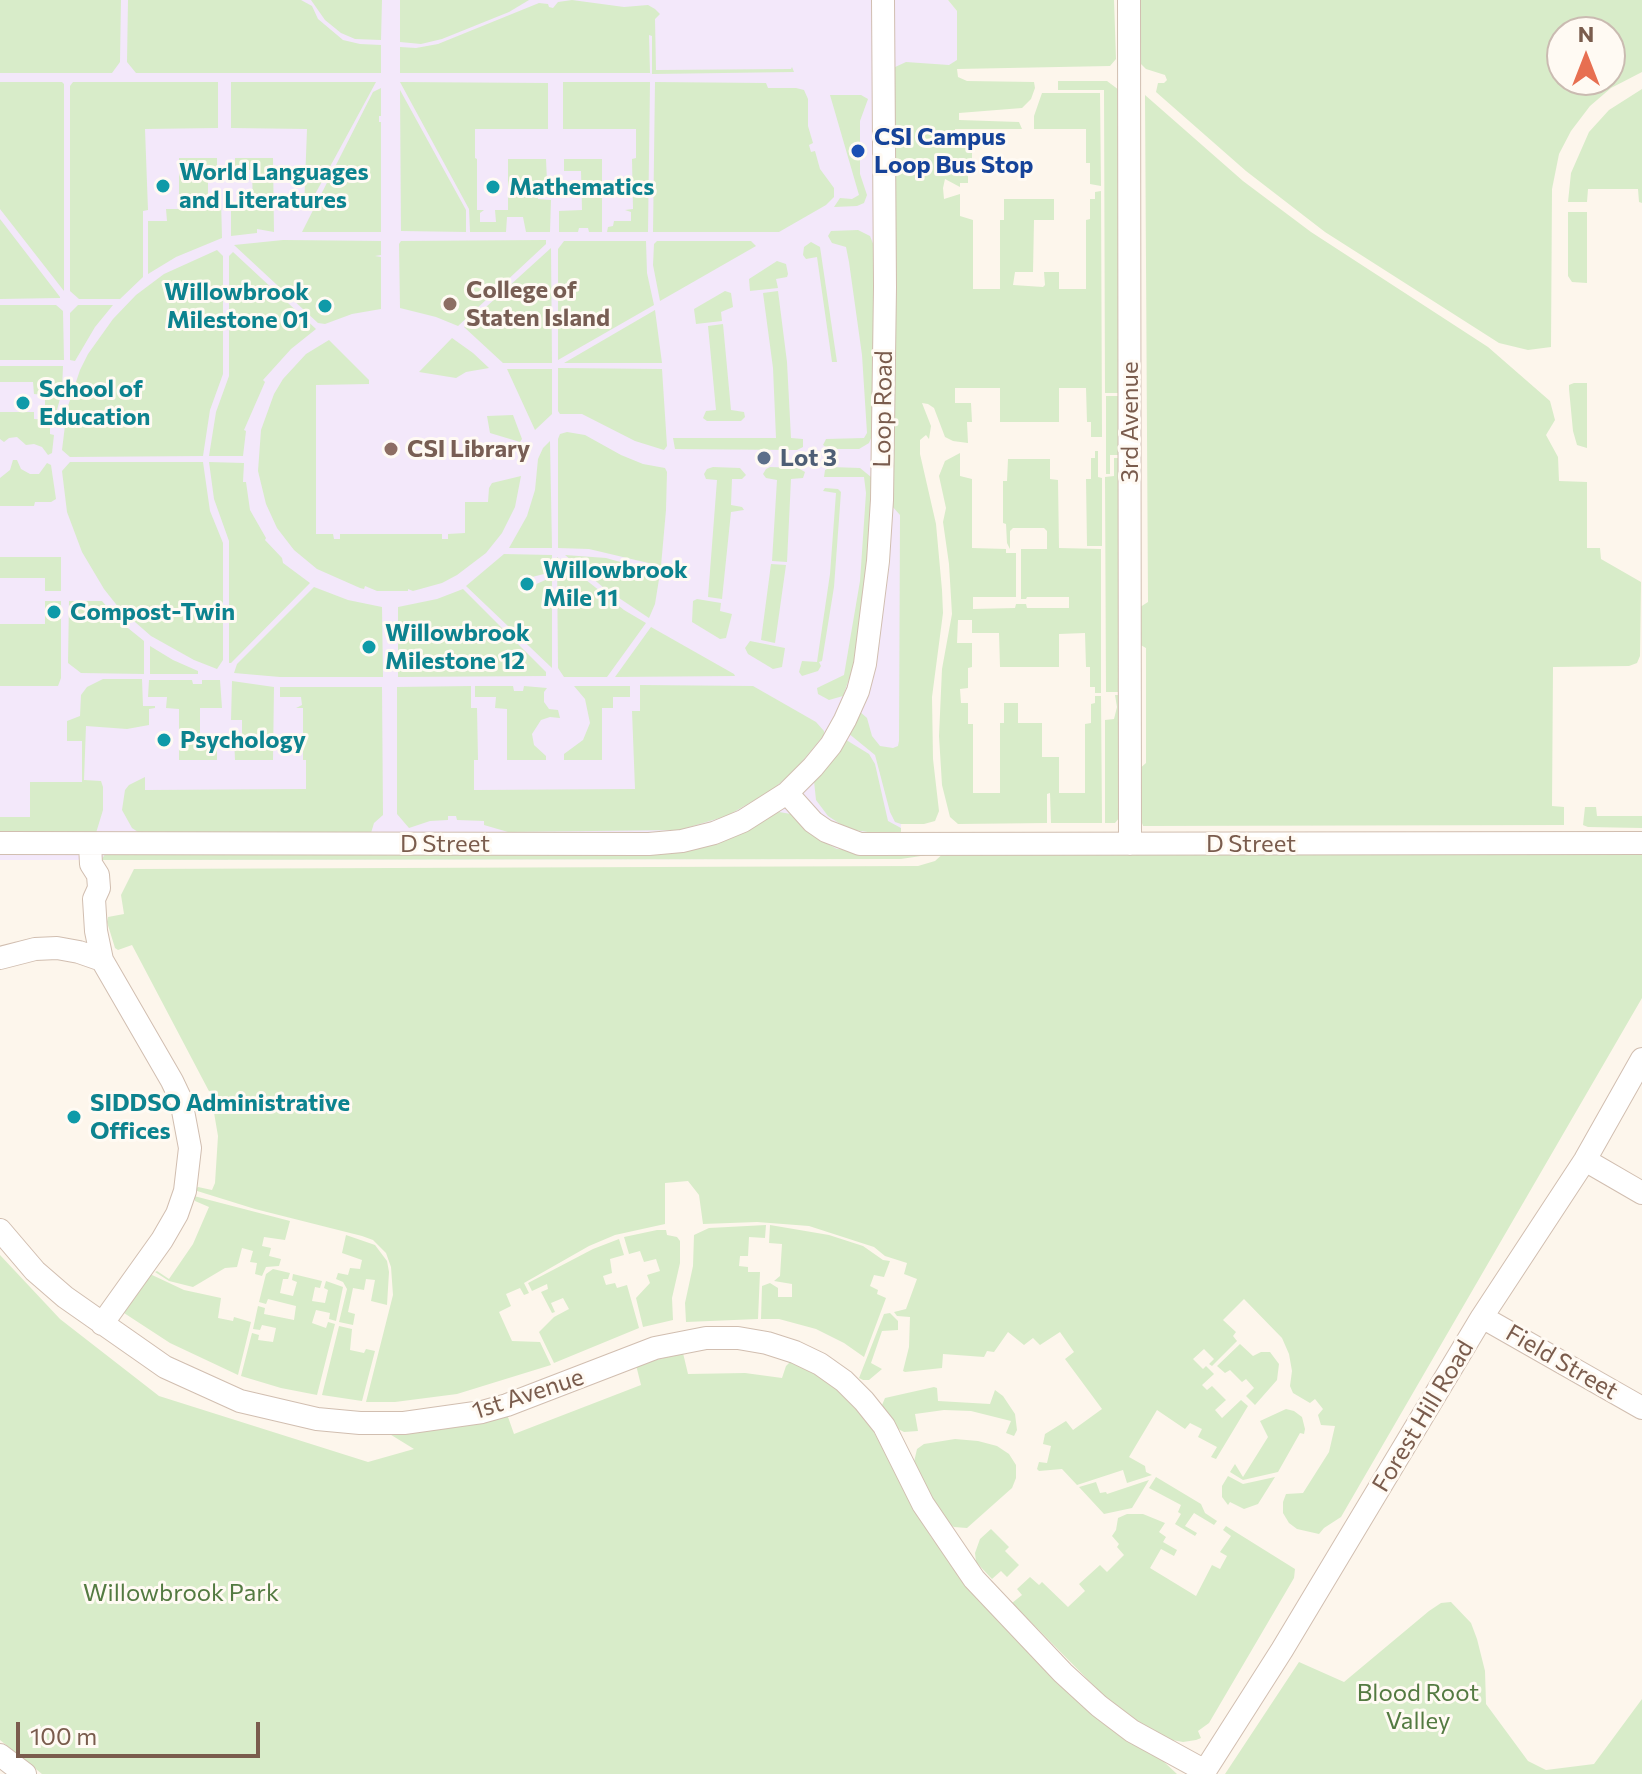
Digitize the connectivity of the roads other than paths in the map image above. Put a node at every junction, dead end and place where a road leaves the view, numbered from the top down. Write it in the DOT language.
graph roads {
  1 [pos="883,0"];
  2 [pos="1129,0"];
  3 [pos="792,788"];
  4 [pos="0,843"];
  5 [pos="1642,843"];
  6 [pos="1130,844"];
  7 [pos="91,854"];
  8 [pos="0,958"];
  9 [pos="102,960"];
  10 [pos="1642,1059"];
  11 [pos="1585,1160"];
  12 [pos="1642,1193"];
  13 [pos="0,1230"];
  14 [pos="1482,1317"];
  15 [pos="102,1324"];
  16 [pos="1642,1408"];
  17 [pos="0,1755"];
  18 [pos="1204,1772"];
  19 [pos="25,1774"];
  1 -- 3 [label="street, Loop Road"];
  2 -- 6 [label="street, 3rd Avenue"];
  3 -- 6 [label="street, D Street"];
  3 -- 7 [label="street, D Street"];
  4 -- 7 [label="street, D Street"];
  5 -- 6 [label="street, D Street"];
  7 -- 9 [label="street"];
  8 -- 9 [label="street"];
  9 -- 15 [label="street"];
  10 -- 11 [label="street, Forest Hill Road"];
  11 -- 12 [label="street"];
  11 -- 14 [label="street, Forest Hill Road"];
  13 -- 15 [label="street, 1st Avenue"];
  14 -- 16 [label="street, Field Street"];
  14 -- 18 [label="street, Forest Hill Road"];
  15 -- 18 [label="street, 1st Avenue"];
  17 -- 19 [label="street"];
}
